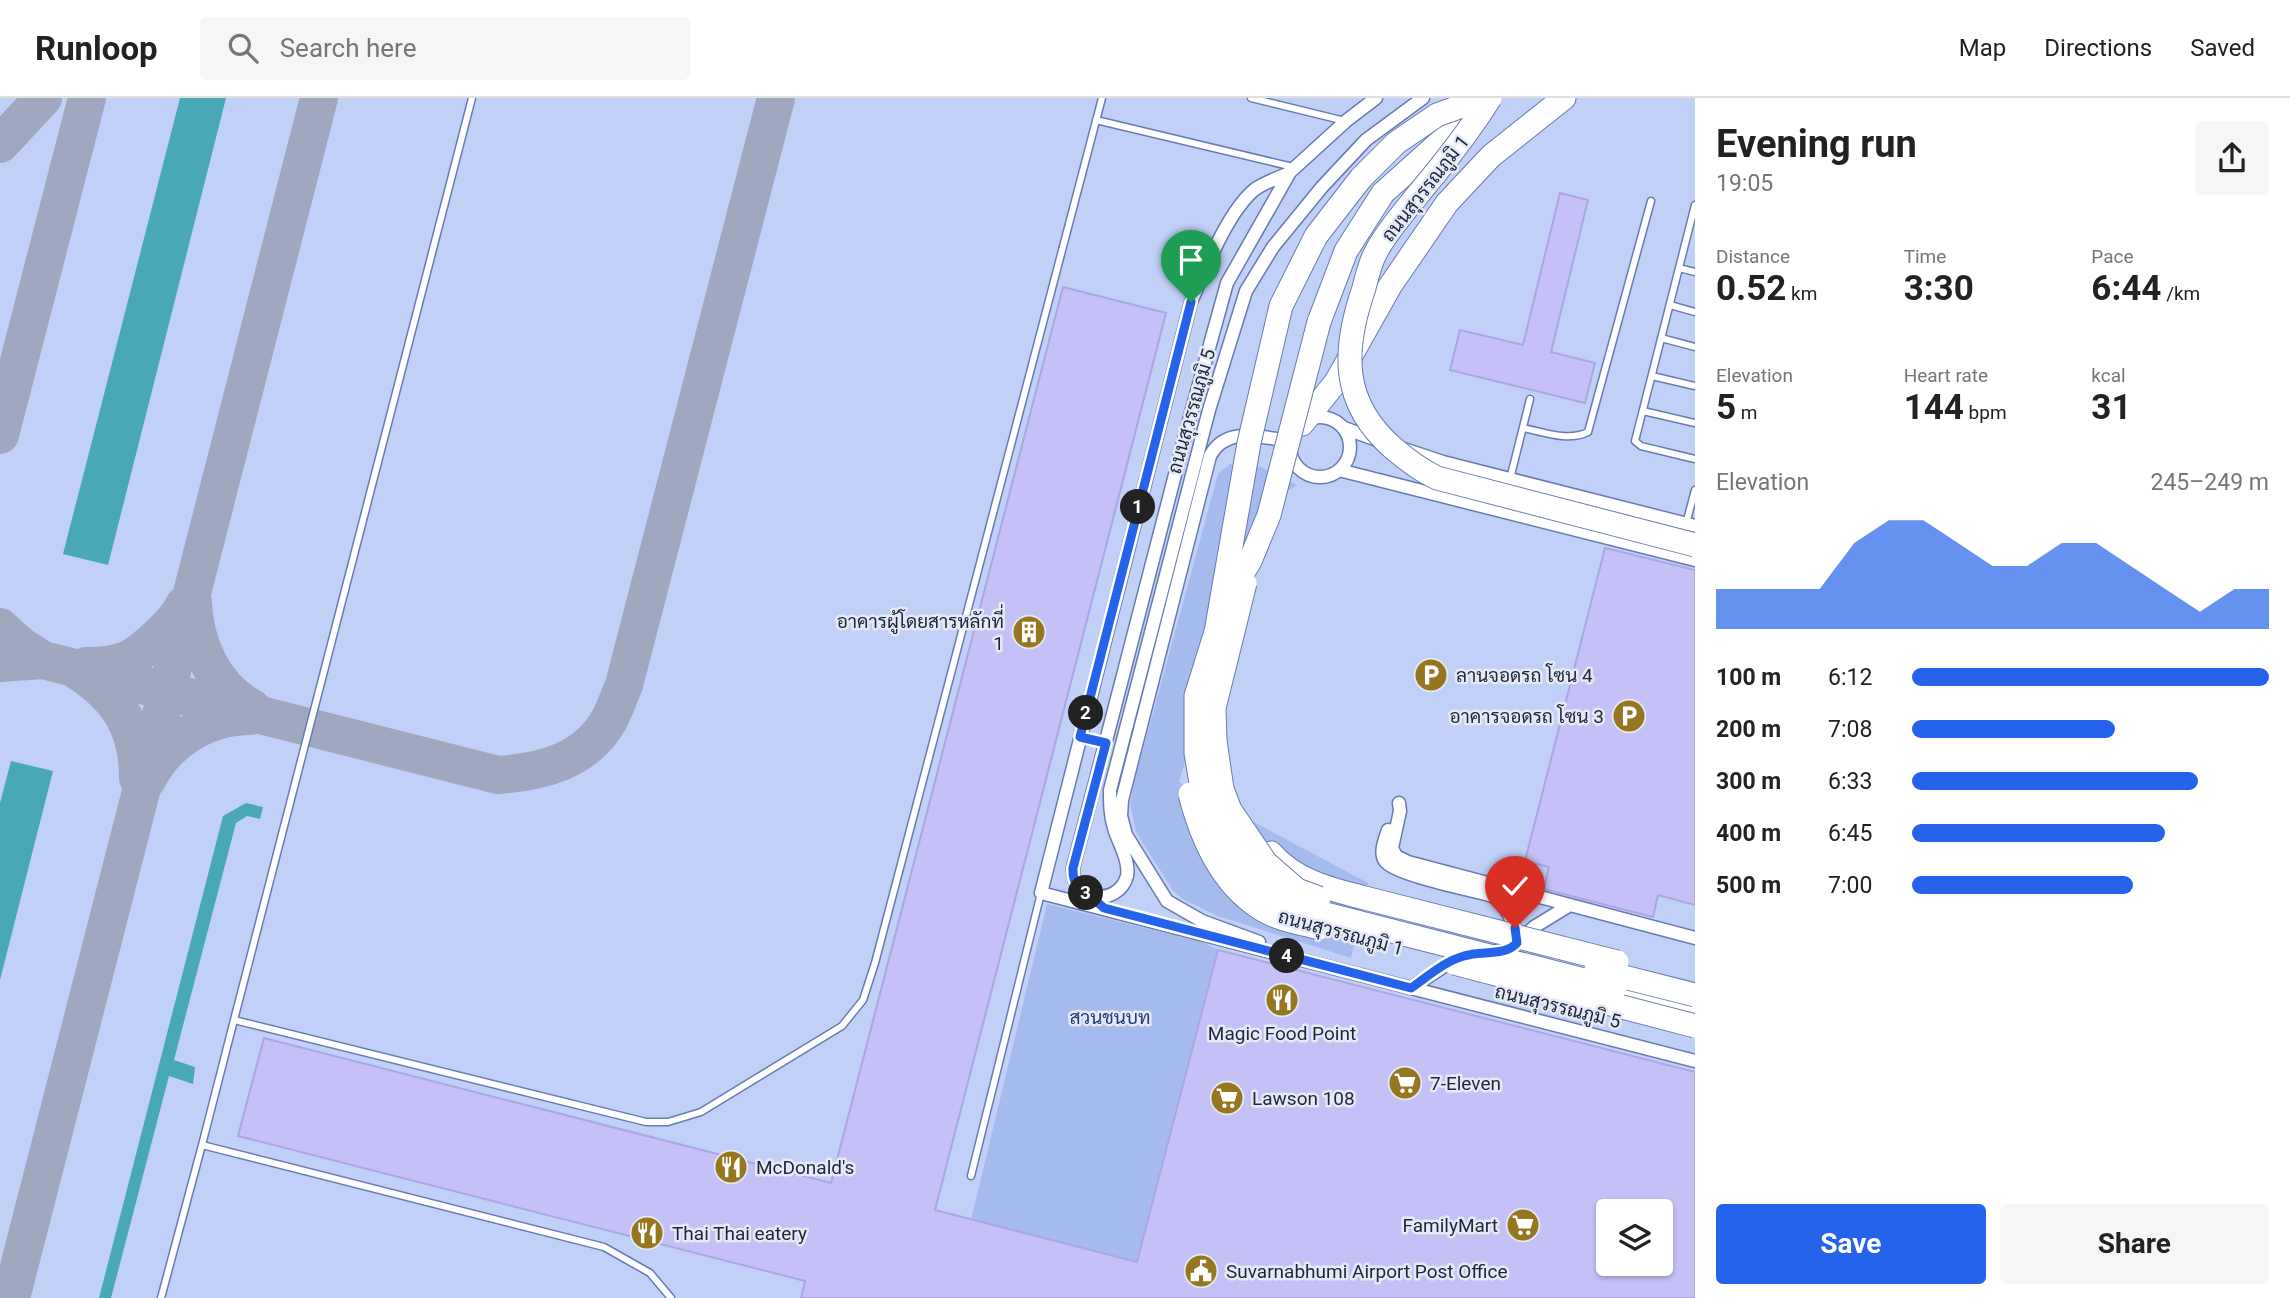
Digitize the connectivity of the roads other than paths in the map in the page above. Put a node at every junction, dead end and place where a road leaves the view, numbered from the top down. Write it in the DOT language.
graph roads {
  1 [pos="472,98"];
  2 [pos="1102,98"];
  3 [pos="1251,98"];
  4 [pos="1376,98"];
  5 [pos="1423,98"];
  6 [pos="1488,98"];
  7 [pos="1564,98"];
  8 [pos="1096,121"];
  9 [pos="1346,121"];
  10 [pos="1292,170"];
  11 [pos="1651,201"];
  12 [pos="1695,205"];
  13 [pos="1691,234"];
  14 [pos="1679,268"];
  15 [pos="1695,272"];
  16 [pos="1670,305"];
  17 [pos="1695,312"];
  18 [pos="1661,338"];
  19 [pos="1695,347"];
  20 [pos="1652,376"];
  21 [pos="1695,386"];
  22 [pos="1530,399"];
  23 [pos="1643,411"];
  24 [pos="1695,423"];
  25 [pos="1343,428"];
  26 [pos="1522,428"];
  27 [pos="1296,432"];
  28 [pos="1424,456"];
  29 [pos="1695,460"];
  30 [pos="1339,470"];
  31 [pos="1510,479"];
  32 [pos="1411,481"];
  33 [pos="1695,490"];
  34 [pos="1562,492"];
  35 [pos="1653,516"];
  36 [pos="1554,524"];
  37 [pos="1692,532"];
  38 [pos="1645,547"];
  39 [pos="1695,560"];
  40 [pos="1250,561"];
  41 [pos="1216,632"];
  42 [pos="1080,737"];
  43 [pos="1106,743"];
  44 [pos="1041,892"];
  45 [pos="1091,896"];
  46 [pos="1071,900"];
  47 [pos="1570,905"];
  48 [pos="1104,908"];
  49 [pos="1695,938"];
  50 [pos="1516,945"];
  51 [pos="1298,959"];
  52 [pos="1695,982"];
  53 [pos="1411,988"];
  54 [pos="1695,993"];
  55 [pos="1695,1009"];
  56 [pos="234,1020"];
  57 [pos="1695,1026"];
  58 [pos="1695,1061"];
  59 [pos="202,1145"];
  60 [pos="971,1175"];
  61 [pos="161,1298"];
  62 [pos="671,1298"];
  1 -- 56 [label="lane"];
  2 -- 8 [label="lane"];
  3 -- 9 [label="lane"];
  4 -- 9 [label="street, ถนนสุวรรณภูมิ 5"];
  5 -- 45 [label="street, ถนนสุวรรณภูมิ 5"];
  6 -- 37 [label="highway, ถนนสุวรรณภูมิ 1, bridge"];
  6 -- 40 [label="highway, ถนนสุวรรณภูมิ 1, bridge"];
  6 -- 41 [label="highway, ถนนสุวรรณภูมิ 1, bridge"];
  7 -- 27 [label="highway, ถนนสุวรรณภูมิ 1"];
  8 -- 10 [label="lane"];
  8 -- 56 [label="lane"];
  9 -- 10 [label="street, ถนนสุวรรณภูมิ 5"];
  10 -- 42 [label="street, ถนนสุวรรณภูมิ 5"];
  10 -- 43 [label="street, ถนนสุวรรณภูมิ 5"];
  11 -- 26 [label="lane"];
  12 -- 13 [label="lane"];
  13 -- 14 [label="lane"];
  14 -- 15 [label="lane"];
  14 -- 16 [label="lane"];
  16 -- 17 [label="lane"];
  16 -- 18 [label="lane"];
  18 -- 19 [label="lane"];
  18 -- 20 [label="lane"];
  20 -- 21 [label="lane"];
  20 -- 23 [label="lane"];
  22 -- 26 [label="lane"];
  23 -- 24 [label="lane"];
  23 -- 29 [label="lane"];
  25 -- 27 [label="street, ถนนสุวรรณภูมิ 5"];
  25 -- 28 [label="street, ถนนสุวรรณภูมิ 5"];
  25 -- 30 [label="street"];
  26 -- 31 [label="lane"];
  27 -- 30 [label="street"];
  27 -- 51 [label="street, ถนนสุวรรณภูมิ 5"];
  28 -- 31 [label="street, ถนนสุวรรณภูมิ 5"];
  28 -- 32 [label="lane"];
  30 -- 32 [label="street"];
  31 -- 34 [label="street, ถนนสุวรรณภูมิ 5"];
  32 -- 36 [label="street"];
  33 -- 37 [label="lane"];
  34 -- 35 [label="street, ถนนสุวรรณภูมิ 5"];
  34 -- 36 [label="lane"];
  35 -- 37 [label="street, ถนนสุวรรณภูมิ 5"];
  35 -- 38 [label="lane"];
  36 -- 38 [label="street"];
  38 -- 39 [label="street"];
  40 -- 54 [label="highway, ถนนสุวรรณภูมิ 1, bridge"];
  40 -- 57 [label="highway, ถนนสุวรรณภูมิ 1, bridge"];
  41 -- 52 [label="highway, ถนนสุวรรณภูมิ 1, bridge"];
  41 -- 55 [label="highway, ถนนสุวรรณภูมิ 1, bridge"];
  42 -- 43 [label="lane"];
  42 -- 44 [label="street, ถนนสุวรรณภูมิ 5"];
  43 -- 45 [label="street, ถนนสุวรรณภูมิ 5"];
  44 -- 46 [label="street, ถนนสุวรรณภูมิ 5"];
  44 -- 60 [label="lane"];
  45 -- 46 [label="street, ถนนสุวรรณภูมิ 5"];
  45 -- 48 [label="street, ถนนสุวรรณภูมิ 5"];
  46 -- 48 [label="street, ถนนสุวรรณภูมิ 5"];
  47 -- 49 [label="street"];
  47 -- 50 [label="street"];
  47 -- 50 [label="street"];
  48 -- 51 [label="street, ถนนสุวรรณภูมิ 5"];
  50 -- 53 [label="street"];
  50 -- 54 [label="street"];
  51 -- 53 [label="street, ถนนสุวรรณภูมิ 5"];
  53 -- 58 [label="street, ถนนสุวรรณภูมิ 5"];
  56 -- 59 [label="lane"];
  59 -- 61 [label="lane"];
  59 -- 62 [label="lane"];
}
